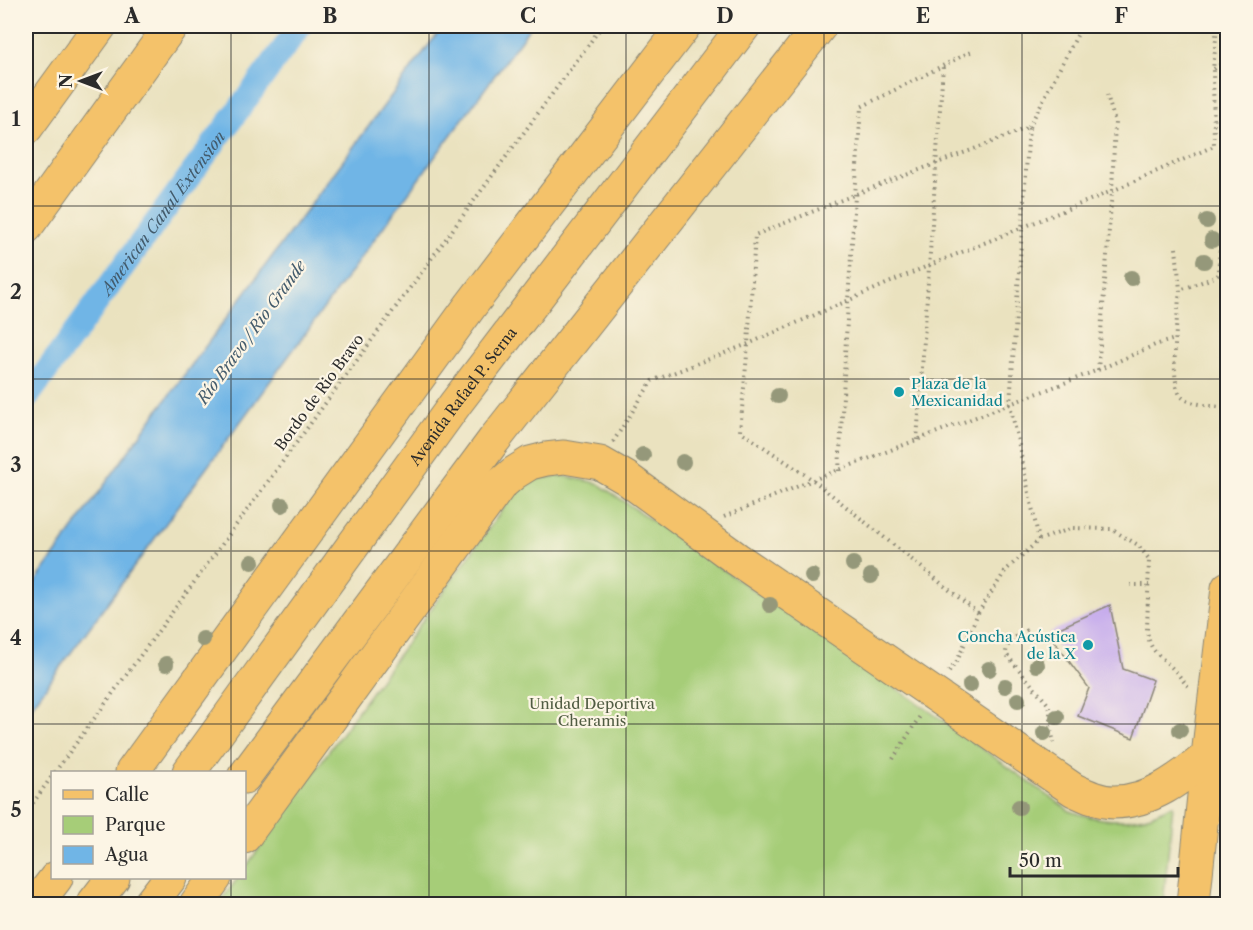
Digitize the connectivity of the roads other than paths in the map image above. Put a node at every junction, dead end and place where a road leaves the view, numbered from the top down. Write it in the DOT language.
graph roads {
  1 [pos="99,26"];
  2 [pos="171,26"];
  3 [pos="684,26"];
  4 [pos="744,26"];
  5 [pos="820,26"];
  6 [pos="26,128"];
  7 [pos="26,227"];
  8 [pos="1227,588"];
  9 [pos="1208,756"];
  10 [pos="133,771"];
  11 [pos="190,771"];
  12 [pos="246,774"];
  13 [pos="246,834"];
  14 [pos="55,879"];
  15 [pos="112,879"];
  16 [pos="169,879"];
  17 [pos="214,879"];
  18 [pos="36,904"];
  19 [pos="93,904"];
  20 [pos="150,904"];
  21 [pos="196,904"];
  22 [pos="1193,904"];
  1 -- 6 [label="main road"];
  2 -- 7 [label="main road"];
  3 -- 10 [label="main road"];
  4 -- 11 [label="main road, Avenida Rafael P. Serna"];
  5 -- 12 [label="main road"];
  8 -- 9 [label="main road"];
  9 -- 13 [label="main road"];
  9 -- 22 [label="main road"];
  14 -- 18 [label="main road"];
  15 -- 19 [label="main road"];
  16 -- 20 [label="main road"];
  17 -- 21 [label="main road"];
}
